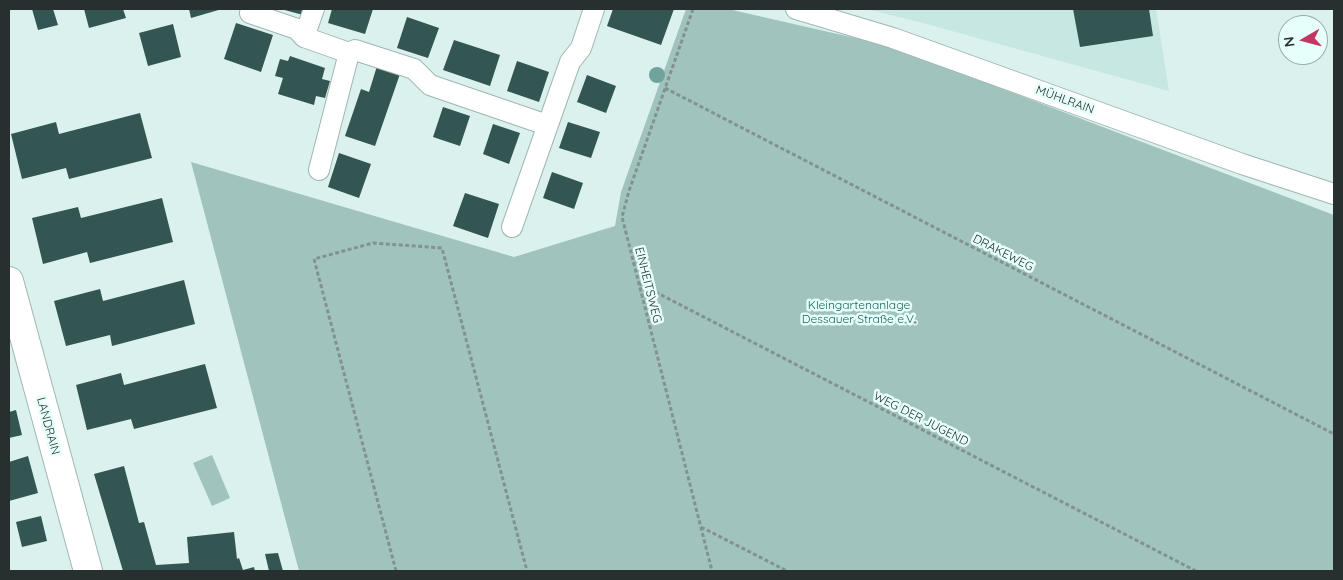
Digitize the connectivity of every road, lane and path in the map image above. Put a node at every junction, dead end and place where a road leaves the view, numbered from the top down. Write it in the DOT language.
graph roads {
  1 [pos="314,9"];
  2 [pos="594,9"];
  3 [pos="693,9"];
  4 [pos="796,9"];
  5 [pos="250,13"];
  6 [pos="304,37"];
  7 [pos="349,53"];
  8 [pos="665,88"];
  9 [pos="547,124"];
  10 [pos="319,170"];
  11 [pos="1334,194"];
  12 [pos="512,228"];
  13 [pos="638,283"];
  14 [pos="11,298"];
  15 [pos="1334,434"];
  16 [pos="700,526"];
  17 [pos="88,571"];
  18 [pos="396,571"];
  19 [pos="526,571"];
  20 [pos="712,571"];
  21 [pos="787,571"];
  22 [pos="1196,571"];
  1 -- 6 [label="street"];
  2 -- 9 [label="street"];
  3 -- 8 [label="path, EINHEITSWEG"];
  4 -- 11 [label="street, MÜHLRAIN"];
  5 -- 6 [label="street"];
  6 -- 7 [label="street"];
  7 -- 9 [label="street"];
  7 -- 10 [label="street"];
  8 -- 13 [label="path, EINHEITSWEG"];
  8 -- 15 [label="path, DRAKEWEG"];
  9 -- 12 [label="street"];
  13 -- 16 [label="path, EINHEITSWEG"];
  13 -- 22 [label="path, WEG DER JUGEND"];
  14 -- 17 [label="street, LANDRAIN"];
  16 -- 20 [label="path, EINHEITSWEG"];
  16 -- 21 [label="path"];
  18 -- 19 [label="path"];
}
